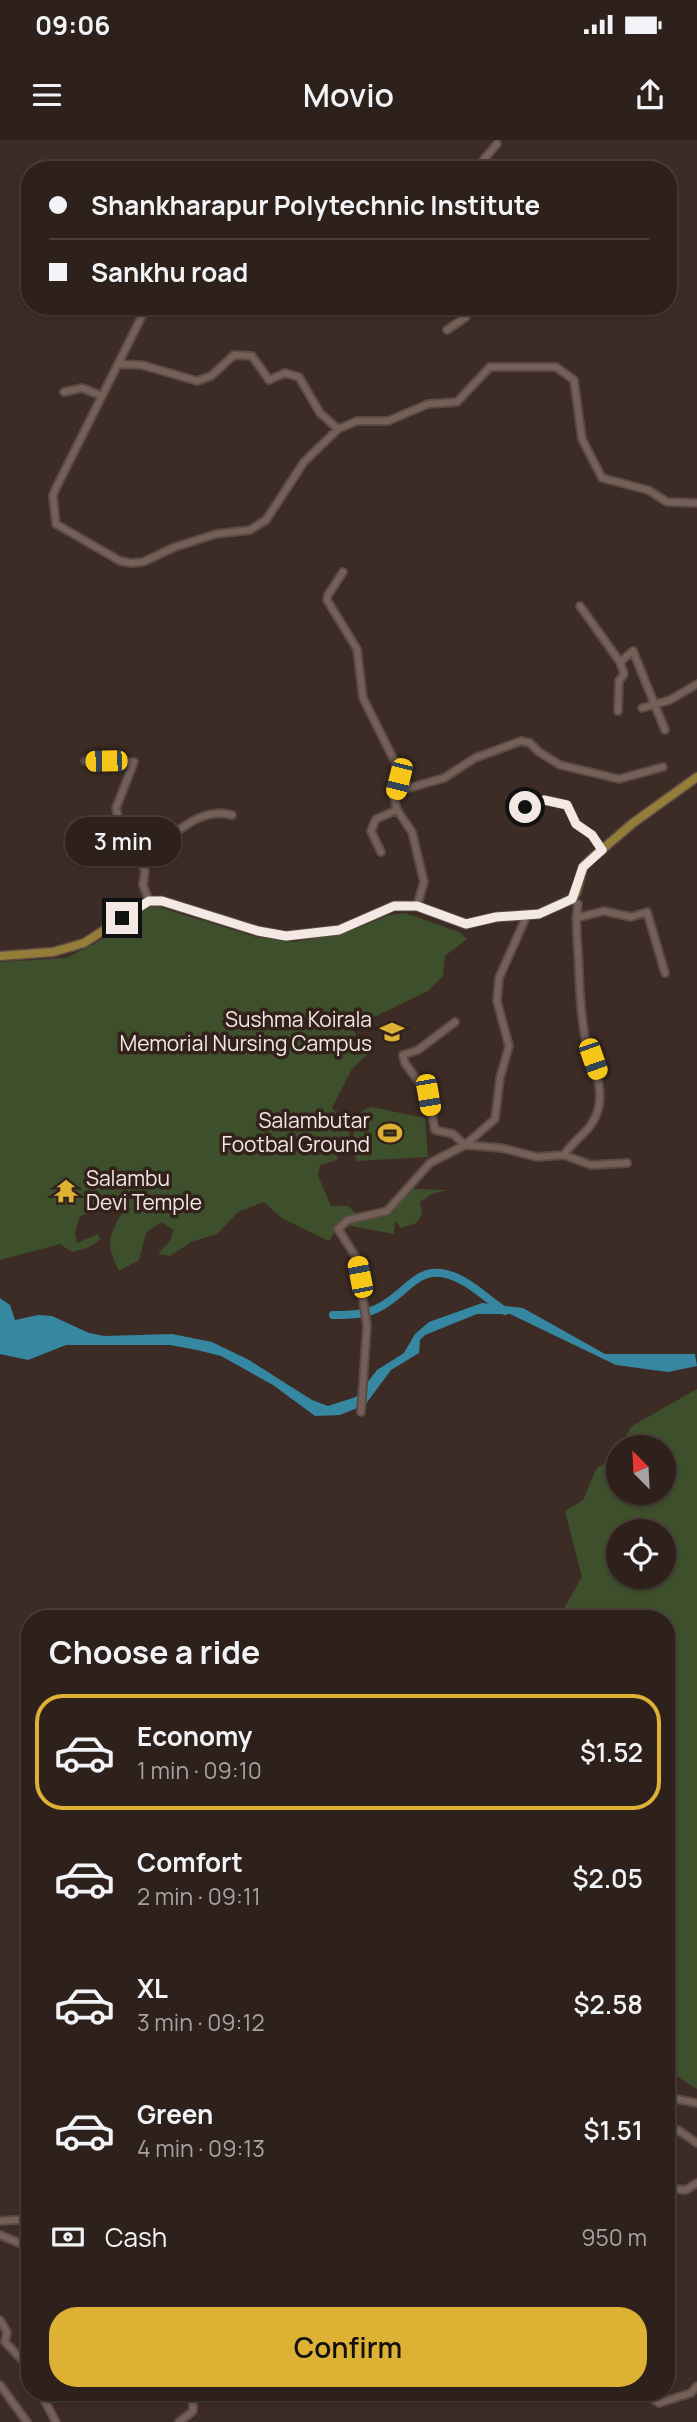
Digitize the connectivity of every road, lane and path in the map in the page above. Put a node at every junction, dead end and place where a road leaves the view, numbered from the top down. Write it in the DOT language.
graph roads {
  1 [pos="496,144"];
  2 [pos="484,161"];
  3 [pos="143,315"];
  4 [pos="467,315"];
  5 [pos="447,330"];
  6 [pos="119,364"];
  7 [pos="64,391"];
  8 [pos="102,396"];
  9 [pos="338,429"];
  10 [pos="697,503"];
  11 [pos="343,572"];
  12 [pos="580,606"];
  13 [pos="620,662"];
  14 [pos="697,684"];
  15 [pos="653,704"];
  16 [pos="642,708"];
  17 [pos="618,711"];
  18 [pos="665,730"];
  19 [pos="85,761"];
  20 [pos="663,767"];
  21 [pos="697,777"];
  22 [pos="395,792"];
  23 [pos="525,807"];
  24 [pos="397,810"];
  25 [pos="232,815"];
  26 [pos="602,850"];
  27 [pos="381,852"];
  28 [pos="140,861"];
  29 [pos="572,899"];
  30 [pos="149,901"];
  31 [pos="417,906"];
  32 [pos="527,915"];
  33 [pos="576,918"];
  34 [pos="0,956"];
  35 [pos="665,973"];
  36 [pos="455,1022"];
  37 [pos="465,1145"];
  38 [pos="564,1155"];
  39 [pos="627,1163"];
  40 [pos="361,1412"];
  41 [pos="675,2099"];
  42 [pos="697,2103"];
  43 [pos="675,2129"];
  44 [pos="697,2143"];
  45 [pos="697,2183"];
  46 [pos="675,2189"];
  47 [pos="21,2220"];
  48 [pos="0,2221"];
  49 [pos="0,2235"];
  50 [pos="21,2244"];
  51 [pos="0,2320"];
  52 [pos="21,2359"];
  53 [pos="0,2385"];
  54 [pos="697,2386"];
  55 [pos="675,2398"];
  56 [pos="45,2401"];
  57 [pos="193,2401"];
  58 [pos="27,2422"];
  59 [pos="56,2422"];
  60 [pos="179,2422"];
  1 -- 2 [label="street"];
  3 -- 6 [label="street"];
  4 -- 5 [label="street"];
  6 -- 8 [label="street"];
  6 -- 9 [label="street"];
  7 -- 8 [label="street"];
  8 -- 9 [label="street"];
  9 -- 10 [label="street"];
  11 -- 22 [label="street"];
  12 -- 13 [label="street"];
  13 -- 15 [label="street"];
  13 -- 17 [label="street"];
  14 -- 15 [label="street"];
  15 -- 16 [label="street"];
  15 -- 18 [label="street"];
  19 -- 28 [label="street"];
  20 -- 22 [label="street"];
  21 -- 26 [label="main road"];
  22 -- 24 [label="street"];
  23 -- 26 [label="street"];
  24 -- 27 [label="street"];
  24 -- 31 [label="street"];
  25 -- 28 [label="street"];
  26 -- 29 [label="main road"];
  28 -- 30 [label="street"];
  29 -- 32 [label="main road"];
  29 -- 33 [label="street"];
  30 -- 31 [label="main road"];
  30 -- 34 [label="main road"];
  31 -- 32 [label="main road"];
  32 -- 37 [label="street"];
  33 -- 35 [label="street"];
  33 -- 38 [label="street"];
  36 -- 37 [label="street"];
  37 -- 38 [label="street"];
  37 -- 40 [label="street"];
  38 -- 39 [label="street"];
  41 -- 42 [label="street"];
  43 -- 44 [label="street"];
  45 -- 46 [label="street"];
  47 -- 48 [label="street"];
  49 -- 50 [label="street"];
  51 -- 52 [label="street"];
  53 -- 58 [label="street"];
  54 -- 55 [label="street"];
  56 -- 59 [label="street"];
  57 -- 60 [label="street"];
}
